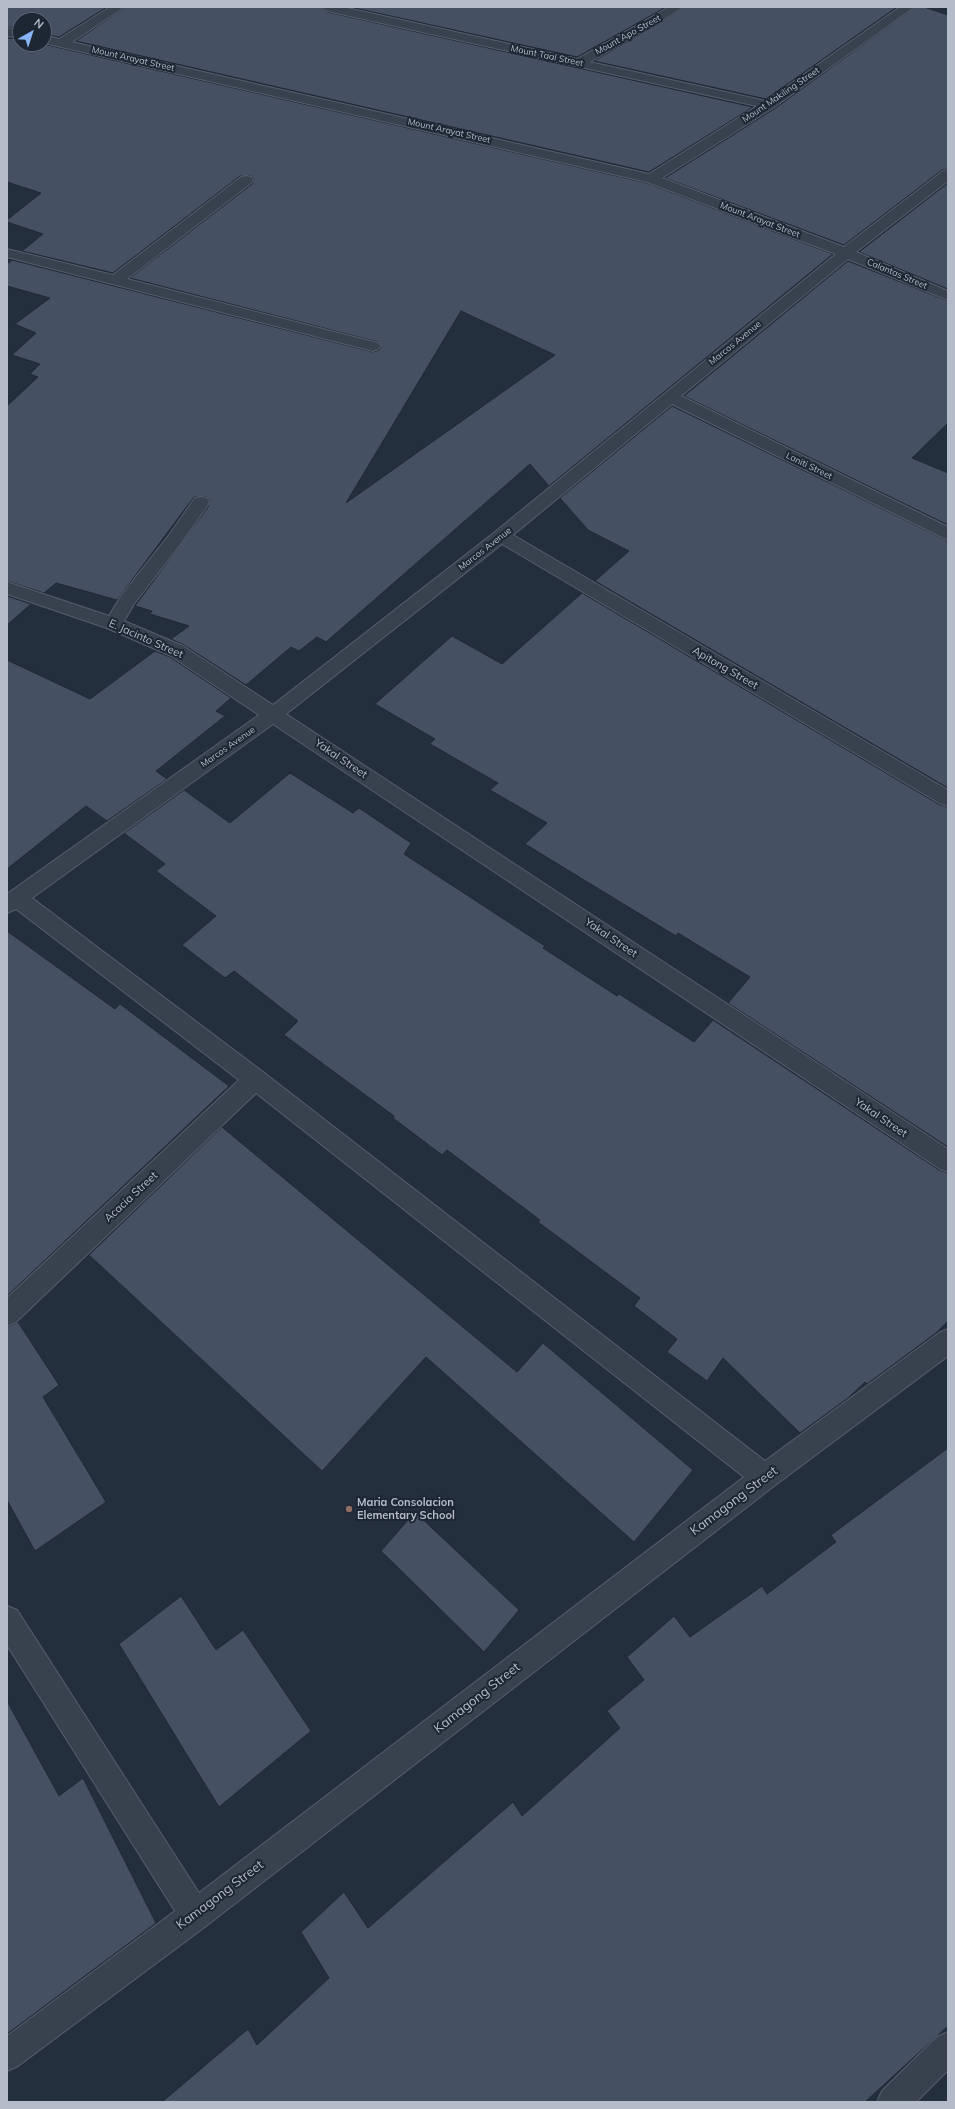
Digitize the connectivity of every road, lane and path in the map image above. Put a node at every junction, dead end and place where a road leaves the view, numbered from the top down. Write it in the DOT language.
graph roads {
  1 [pos="118,7"];
  2 [pos="327,7"];
  3 [pos="678,7"];
  4 [pos="908,7"];
  5 [pos="52,41"];
  6 [pos="61,43"];
  7 [pos="578,63"];
  8 [pos="768,105"];
  9 [pos="948,174"];
  10 [pos="651,179"];
  11 [pos="246,180"];
  12 [pos="7,253"];
  13 [pos="846,253"];
  14 [pos="116,280"];
  15 [pos="948,296"];
  16 [pos="372,346"];
  17 [pos="670,397"];
  18 [pos="201,502"];
  19 [pos="948,534"];
  20 [pos="501,536"];
  21 [pos="7,588"];
  22 [pos="113,624"];
  23 [pos="274,714"];
  24 [pos="948,799"];
  25 [pos="12,902"];
  26 [pos="255,1079"];
  27 [pos="948,1162"];
  28 [pos="7,1314"];
  29 [pos="948,1341"];
  30 [pos="765,1477"];
  31 [pos="7,1620"];
  32 [pos="195,1915"];
  33 [pos="948,2048"];
  34 [pos="7,2055"];
  35 [pos="893,2102"];
  1 -- 6 [label="street"];
  2 -- 7 [label="street, Mount Taal Street"];
  3 -- 7 [label="street, Mount Apo Street"];
  4 -- 8 [label="street, Mount Makiling Street"];
  5 -- 6 [label="street, Mount Arayat Street"];
  6 -- 10 [label="street, Mount Arayat Street"];
  7 -- 8 [label="street, Mount Taal Street"];
  8 -- 10 [label="street, Mount Makiling Street"];
  9 -- 13 [label="street, Marcos Avenue"];
  10 -- 13 [label="street, Mount Arayat Street"];
  11 -- 14 [label="street"];
  12 -- 14 [label="street"];
  13 -- 15 [label="street, Calantas Street"];
  13 -- 17 [label="street, Marcos Avenue"];
  14 -- 16 [label="street"];
  17 -- 19 [label="street, Laniti Street"];
  17 -- 20 [label="street, Marcos Avenue"];
  18 -- 22 [label="street"];
  20 -- 23 [label="street, Marcos Avenue"];
  20 -- 24 [label="street, Apitong Street"];
  21 -- 22 [label="street, E. Jacinto Street"];
  22 -- 23 [label="street, E. Jacinto Street"];
  23 -- 25 [label="street, Marcos Avenue"];
  23 -- 27 [label="street, Yakal Street"];
  25 -- 26 [label="street"];
  26 -- 28 [label="street, Acacia Street"];
  26 -- 30 [label="street"];
  29 -- 30 [label="street, Kamagong Street"];
  30 -- 32 [label="street, Kamagong Street"];
  31 -- 32 [label="street"];
  32 -- 34 [label="street, Kamagong Street"];
  33 -- 35 [label="street"];
}
